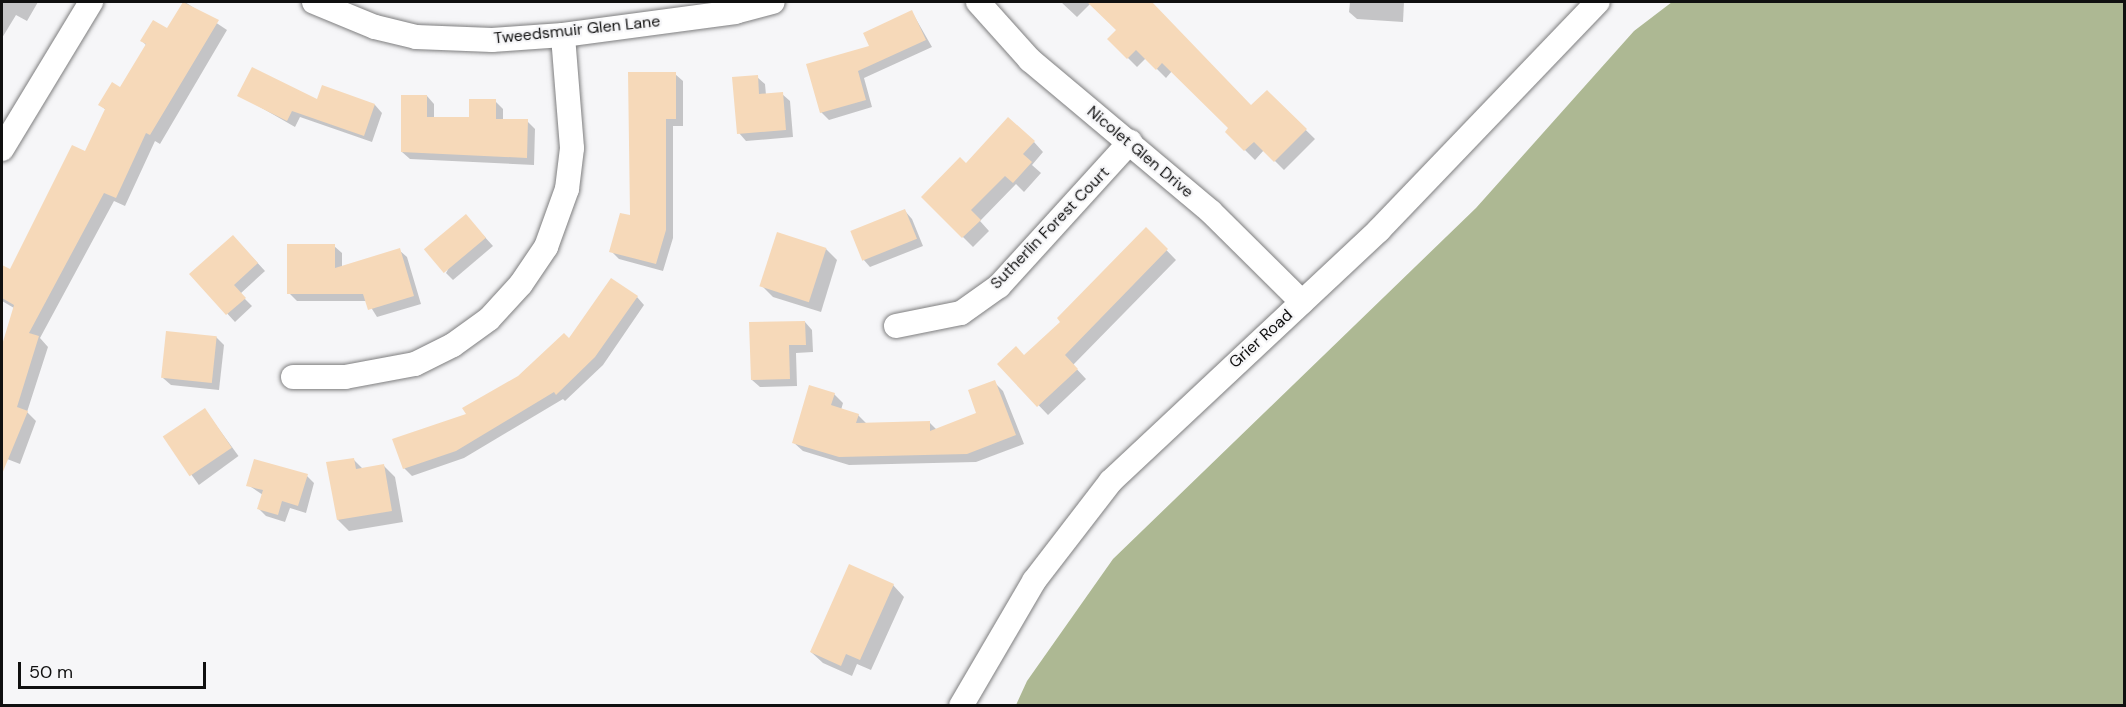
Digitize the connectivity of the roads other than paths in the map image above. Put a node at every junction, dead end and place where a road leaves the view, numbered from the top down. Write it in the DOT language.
graph roads {
  1 [pos="91,2"];
  2 [pos="314,2"];
  3 [pos="773,2"];
  4 [pos="978,2"];
  5 [pos="1598,2"];
  6 [pos="563,35"];
  7 [pos="1130,142"];
  8 [pos="2,149"];
  9 [pos="1302,302"];
  10 [pos="896,326"];
  11 [pos="293,377"];
  12 [pos="961,705"];
  1 -- 8 [label="street"];
  2 -- 6 [label="street, Tweedsmuir Glen Lane"];
  3 -- 6 [label="street, Tweedsmuir Glen Lane"];
  4 -- 7 [label="street, Nicolet Glen Drive"];
  5 -- 9 [label="street, Grier Road"];
  6 -- 11 [label="street"];
  7 -- 9 [label="street, Nicolet Glen Drive"];
  7 -- 10 [label="street, Sutherlin Forest Court"];
  9 -- 12 [label="street, Grier Road"];
}
